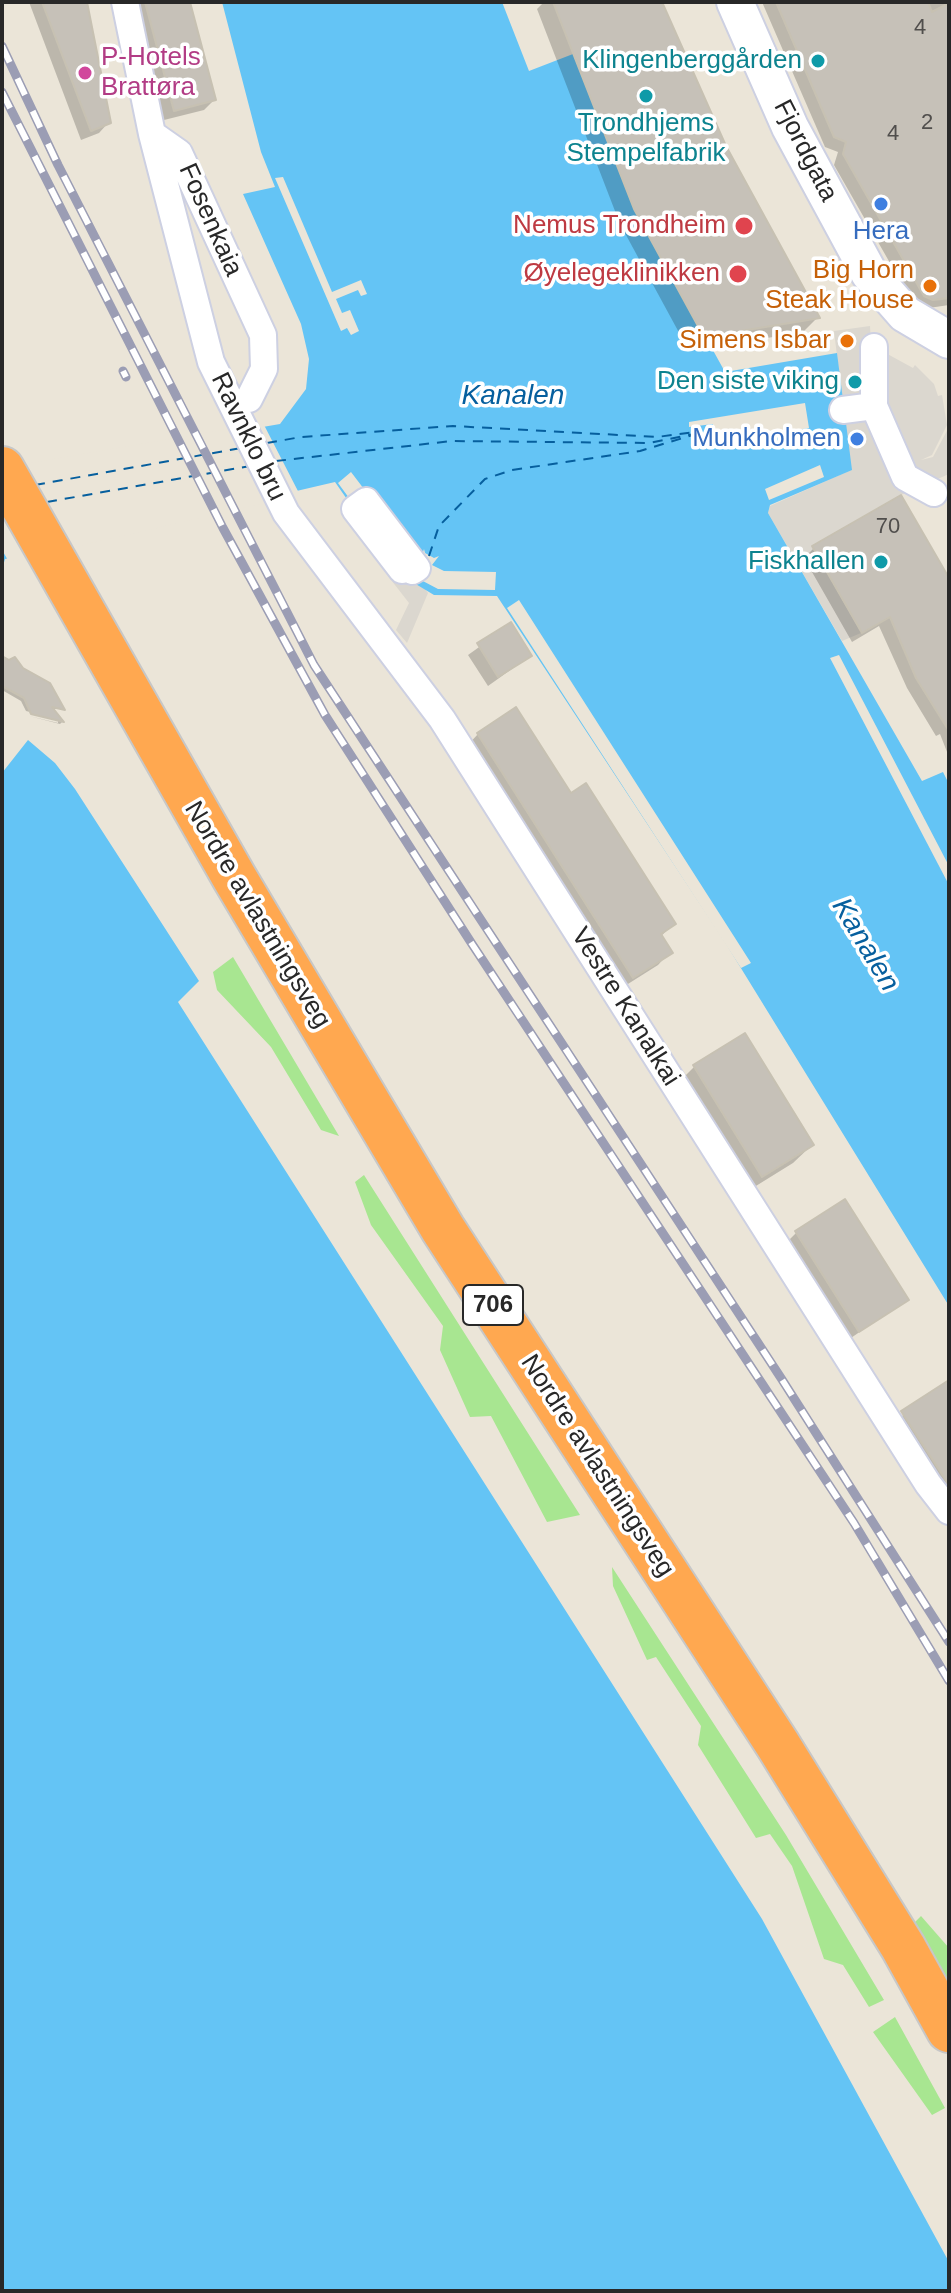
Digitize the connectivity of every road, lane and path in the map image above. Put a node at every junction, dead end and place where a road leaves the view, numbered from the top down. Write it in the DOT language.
graph roads {
  1 [pos="125,2"];
  2 [pos="735,2"];
  3 [pos="152,134"];
  4 [pos="949,340"];
  5 [pos="874,347"];
  6 [pos="249,399"];
  7 [pos="874,406"];
  8 [pos="843,410"];
  9 [pos="2,469"];
  10 [pos="934,493"];
  11 [pos="286,513"];
  12 [pos="417,568"];
  13 [pos="949,1511"];
  14 [pos="949,2030"];
  1 -- 3 [label="street"];
  2 -- 4 [label="street, Fjordgata"];
  3 -- 6 [label="street, Fosenkaia"];
  3 -- 11 [label="street, Ravnklo bru"];
  5 -- 7 [label="street"];
  7 -- 8 [label="street"];
  7 -- 10 [label="street"];
  9 -- 14 [label="highway, Nordre avlastningsveg / 706"];
  11 -- 13 [label="street, Vestre Kanalkai"];
  12 -- 12 [label="street"];
}
